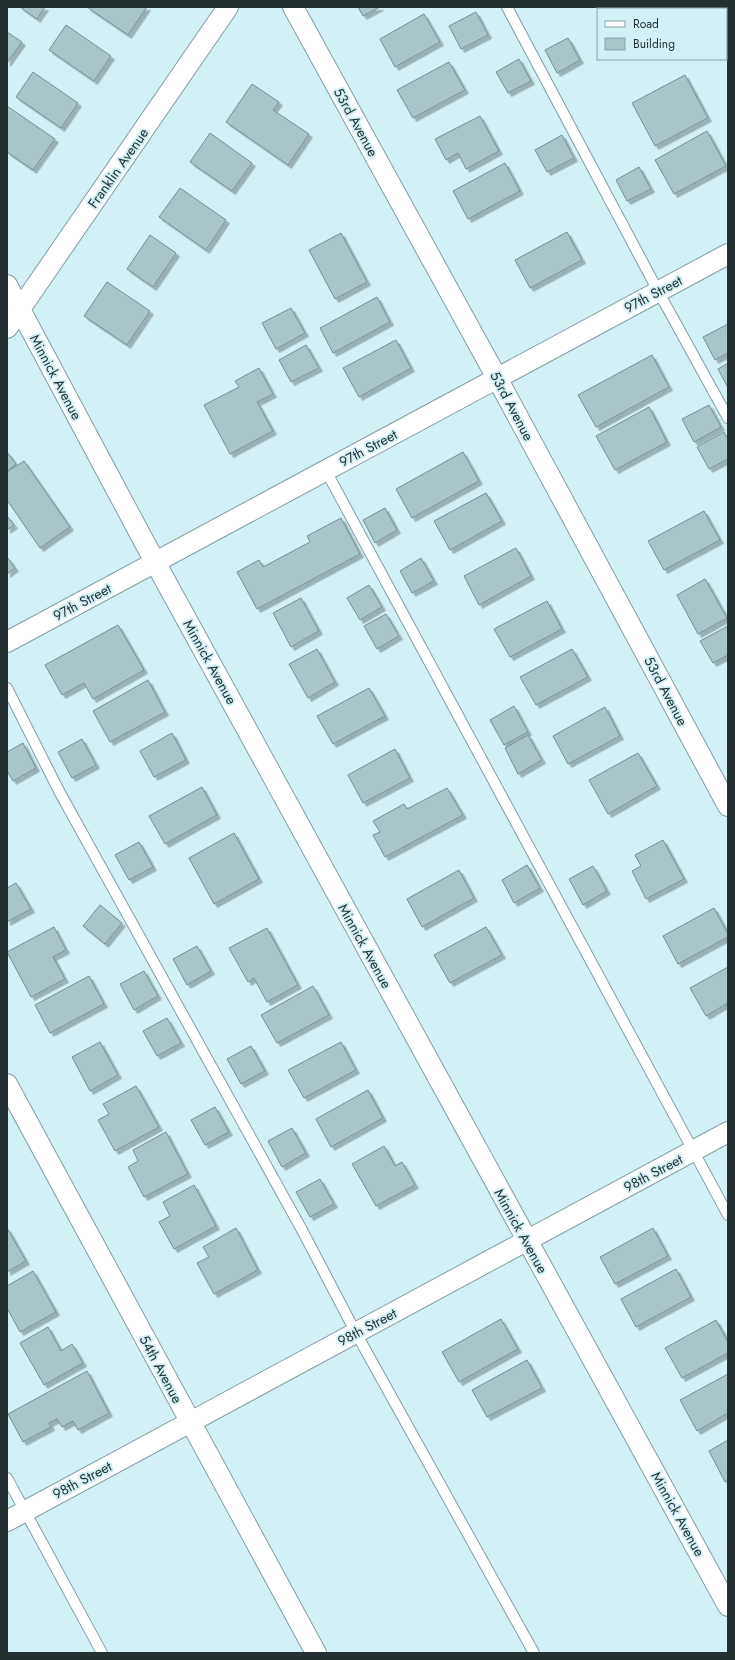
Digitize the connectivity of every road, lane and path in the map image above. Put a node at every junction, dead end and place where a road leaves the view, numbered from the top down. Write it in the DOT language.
graph roads {
  1 [pos="228,7"];
  2 [pos="293,7"];
  3 [pos="507,7"];
  4 [pos="728,254"];
  5 [pos="7,285"];
  6 [pos="658,291"];
  7 [pos="20,309"];
  8 [pos="7,328"];
  9 [pos="497,378"];
  10 [pos="728,418"];
  11 [pos="326,471"];
  12 [pos="155,562"];
  13 [pos="7,642"];
  14 [pos="7,688"];
  15 [pos="728,806"];
  16 [pos="7,1084"];
  17 [pos="728,1132"];
  18 [pos="693,1151"];
  19 [pos="728,1215"];
  20 [pos="526,1241"];
  21 [pos="356,1333"];
  22 [pos="190,1422"];
  23 [pos="7,1478"];
  24 [pos="25,1511"];
  25 [pos="7,1521"];
  26 [pos="728,1606"];
  27 [pos="102,1653"];
  28 [pos="316,1653"];
  29 [pos="534,1653"];
  1 -- 7 [label="street, Franklin Avenue"];
  2 -- 9 [label="street, 53rd Avenue"];
  3 -- 6 [label="lane"];
  4 -- 6 [label="street, 97th Street"];
  5 -- 7 [label="street, Minnick Avenue"];
  6 -- 9 [label="street, 97th Street"];
  6 -- 10 [label="lane"];
  7 -- 8 [label="street, Franklin Avenue"];
  7 -- 12 [label="street, Minnick Avenue"];
  9 -- 11 [label="street, 97th Street"];
  9 -- 15 [label="street, 53rd Avenue"];
  11 -- 12 [label="street, 97th Street"];
  11 -- 18 [label="lane"];
  12 -- 13 [label="street, 97th Street"];
  12 -- 20 [label="street, Minnick Avenue"];
  14 -- 21 [label="lane"];
  16 -- 22 [label="street, 54th Avenue"];
  17 -- 18 [label="street, 98th Street"];
  18 -- 19 [label="lane"];
  18 -- 20 [label="street, 98th Street"];
  20 -- 21 [label="street, 98th Street"];
  20 -- 26 [label="street, Minnick Avenue"];
  21 -- 22 [label="street, 98th Street"];
  21 -- 29 [label="lane"];
  22 -- 24 [label="street, 98th Street"];
  22 -- 28 [label="street, 54th Avenue"];
  23 -- 24 [label="lane"];
  24 -- 25 [label="street, 98th Street"];
  24 -- 27 [label="lane"];
}
